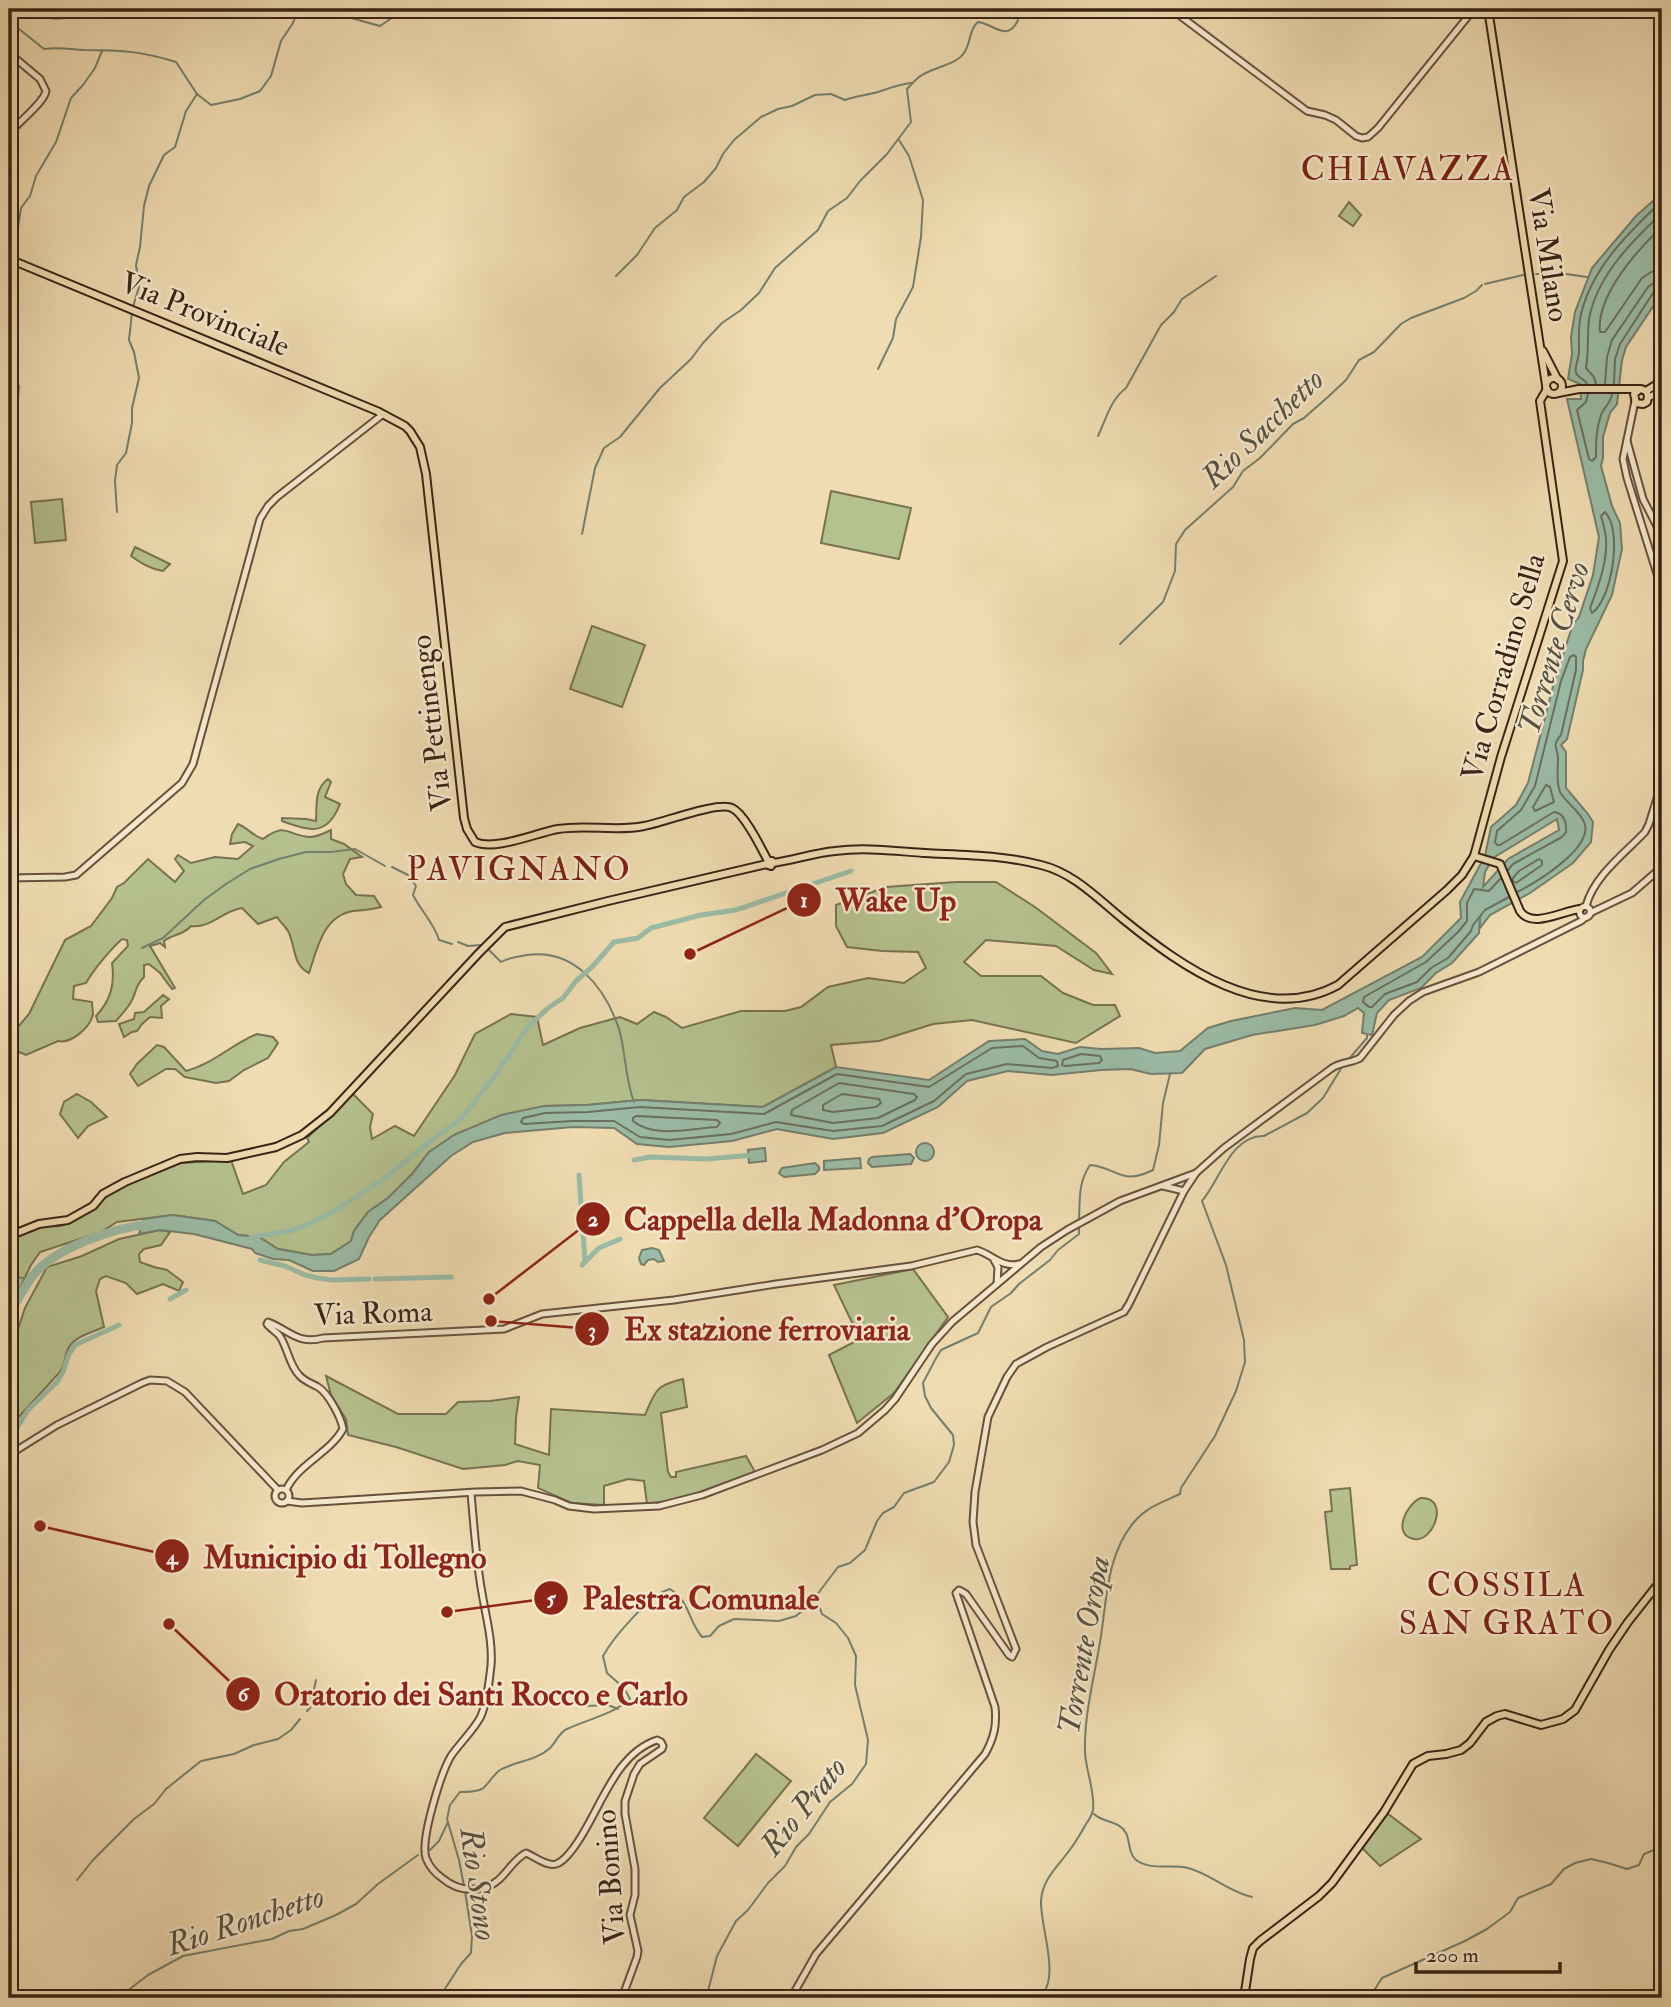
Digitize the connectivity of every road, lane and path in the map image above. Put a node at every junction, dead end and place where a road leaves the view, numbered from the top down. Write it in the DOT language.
graph roads {
  1 [pos="37,9"];
  2 [pos="82,9"];
  3 [pos="1171,9"];
  4 [pos="1474,9"];
  5 [pos="1488,9"];
  6 [pos="9,53"];
  7 [pos="9,134"];
  8 [pos="9,259"];
  9 [pos="1540,343"];
  10 [pos="1662,381"];
  11 [pos="1562,384"];
  12 [pos="1546,387"];
  13 [pos="1662,390"];
  14 [pos="1622,391"];
  15 [pos="1556,393"];
  16 [pos="1645,393"];
  17 [pos="1634,400"];
  18 [pos="1541,404"];
  19 [pos="1643,404"];
  20 [pos="382,415"];
  21 [pos="1633,417"];
  22 [pos="1626,439"];
  23 [pos="1662,536"];
  24 [pos="1662,590"];
  25 [pos="1662,782"];
  26 [pos="1476,857"];
  27 [pos="769,863"];
  28 [pos="1662,867"];
  29 [pos="9,878"];
  30 [pos="1582,909"];
  31 [pos="1588,915"];
  32 [pos="1565,928"];
  33 [pos="1196,1173"];
  34 [pos="1172,1182"];
  35 [pos="1162,1186"];
  36 [pos="1174,1189"];
  37 [pos="1184,1191"];
  38 [pos="1178,1203"];
  39 [pos="9,1236"];
  40 [pos="1022,1263"];
  41 [pos="1001,1266"];
  42 [pos="1008,1275"];
  43 [pos="997,1284"];
  44 [pos="9,1455"];
  45 [pos="278,1490"];
  46 [pos="286,1490"];
  47 [pos="471,1493"];
  48 [pos="287,1500"];
  49 [pos="1662,1580"];
  50 [pos="622,1998"];
  51 [pos="791,1998"];
  52 [pos="1244,1998"];
  1 -- 2 [label="street"];
  3 -- 4 [label="street"];
  5 -- 9 [label="main road, Via Milano"];
  6 -- 7 [label="street"];
  8 -- 20 [label="main road, Via Provinciale"];
  9 -- 11 [label="main road, Via Milano"];
  9 -- 12 [label="main road, Via Milano"];
  10 -- 16 [label="main road"];
  11 -- 12 [label="main road"];
  11 -- 14 [label="main road"];
  11 -- 15 [label="main road"];
  11 -- 15 [label="main road"];
  12 -- 15 [label="main road"];
  12 -- 18 [label="main road, Via Corradino Sella"];
  13 -- 16 [label="street"];
  14 -- 16 [label="main road"];
  14 -- 17 [label="main road"];
  15 -- 18 [label="main road"];
  16 -- 17 [label="main road"];
  16 -- 19 [label="main road"];
  17 -- 19 [label="main road"];
  17 -- 21 [label="street"];
  18 -- 26 [label="main road, Via Corradino Sella"];
  19 -- 21 [label="street"];
  20 -- 27 [label="main road, Via Pettinengo"];
  20 -- 29 [label="street"];
  21 -- 22 [label="street"];
  22 -- 23 [label="street"];
  22 -- 24 [label="street"];
  25 -- 30 [label="street"];
  26 -- 27 [label="main road"];
  26 -- 30 [label="main road"];
  27 -- 39 [label="main road"];
  28 -- 31 [label="street"];
  30 -- 31 [label="street"];
  30 -- 31 [label="street"];
  30 -- 32 [label="street"];
  31 -- 32 [label="street"];
  32 -- 33 [label="street"];
  33 -- 34 [label="street"];
  33 -- 37 [label="street"];
  34 -- 35 [label="street"];
  34 -- 37 [label="street"];
  35 -- 36 [label="street"];
  35 -- 40 [label="street"];
  36 -- 37 [label="street"];
  36 -- 38 [label="street"];
  37 -- 38 [label="street"];
  38 -- 51 [label="street"];
  40 -- 41 [label="street"];
  40 -- 42 [label="street"];
  41 -- 42 [label="street"];
  41 -- 43 [label="street"];
  41 -- 46 [label="street, Via Roma"];
  42 -- 43 [label="street"];
  43 -- 47 [label="street"];
  44 -- 45 [label="street"];
  45 -- 46 [label="street"];
  45 -- 48 [label="street"];
  46 -- 48 [label="street"];
  47 -- 48 [label="street"];
  47 -- 50 [label="street, Via Bonino"];
  49 -- 52 [label="main road"];
}
